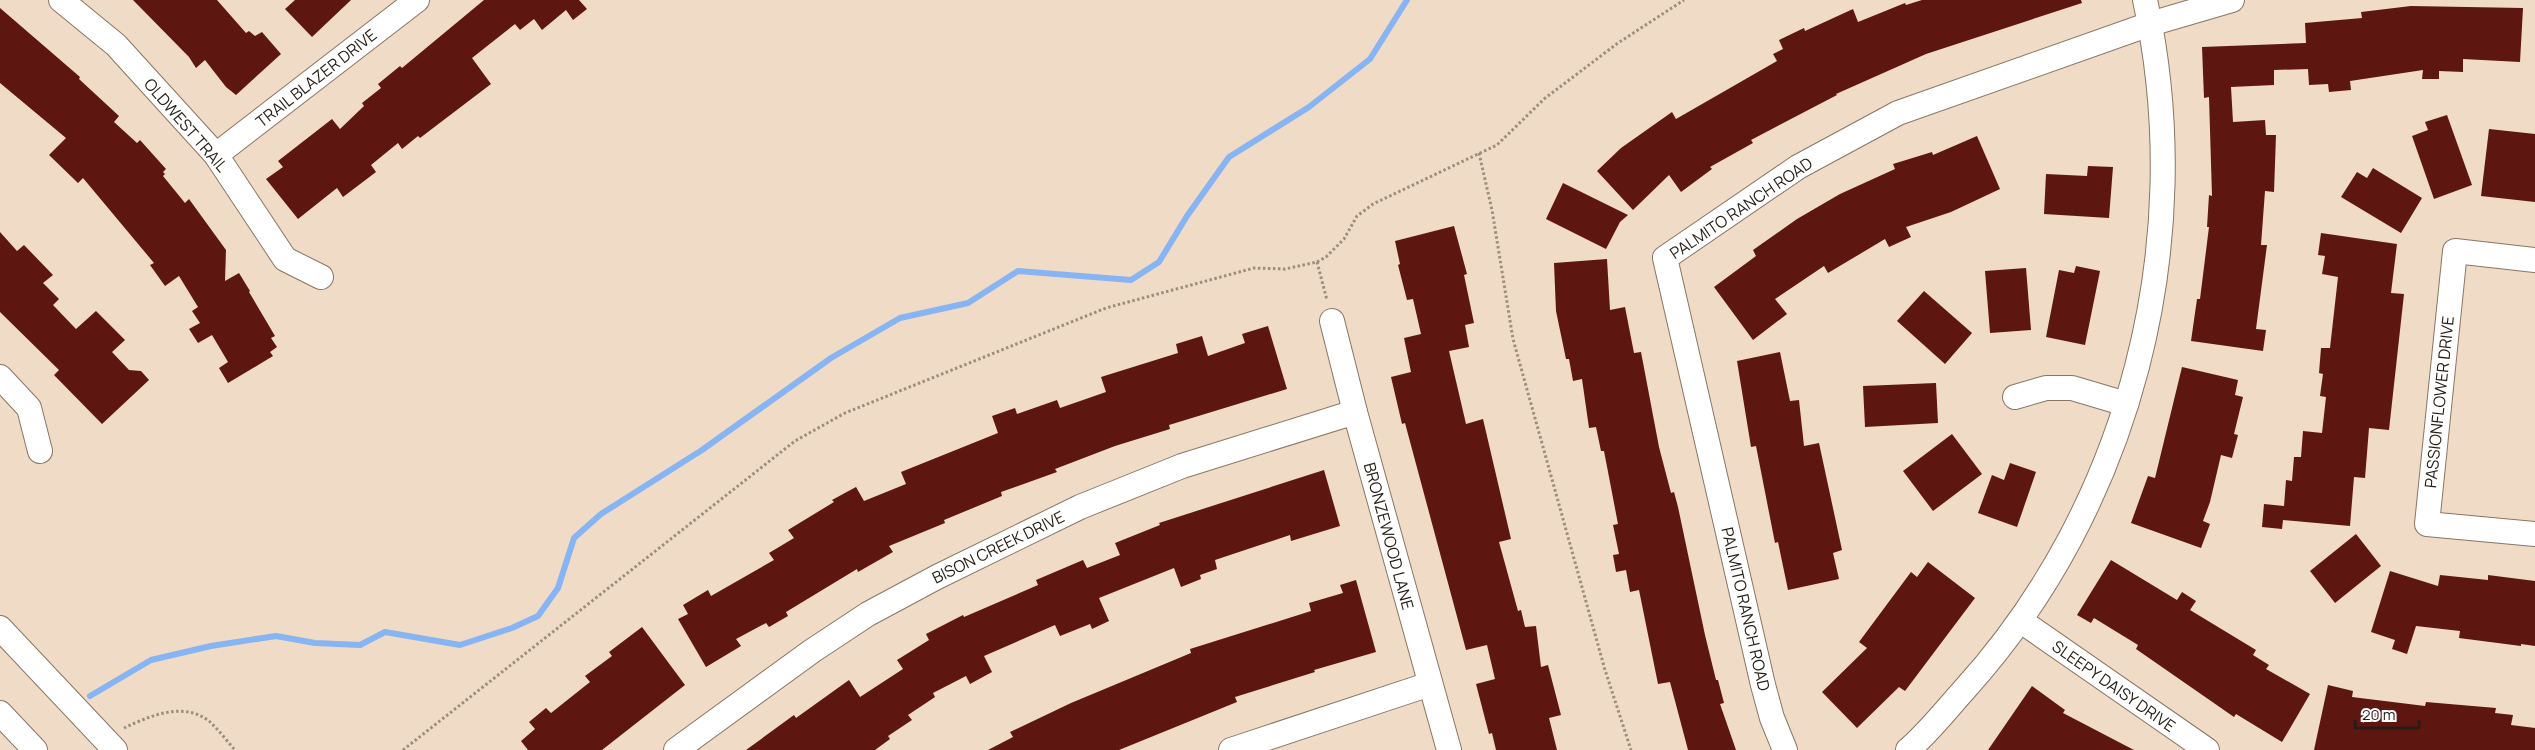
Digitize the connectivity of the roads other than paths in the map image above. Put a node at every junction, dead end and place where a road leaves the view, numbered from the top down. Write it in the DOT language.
graph roads {
  1 [pos="61,0"];
  2 [pos="417,0"];
  3 [pos="2145,0"];
  4 [pos="2232,0"];
  5 [pos="2150,24"];
  6 [pos="216,155"];
  7 [pos="2535,260"];
  8 [pos="321,277"];
  9 [pos="1332,321"];
  10 [pos="0,377"];
  11 [pos="2015,397"];
  12 [pos="2126,404"];
  13 [pos="1355,412"];
  14 [pos="40,451"];
  15 [pos="2535,534"];
  16 [pos="2021,621"];
  17 [pos="0,628"];
  18 [pos="1430,684"];
  19 [pos="0,712"];
  20 [pos="35,750"];
  21 [pos="115,750"];
  22 [pos="676,750"];
  23 [pos="1231,750"];
  24 [pos="1449,750"];
  25 [pos="1785,750"];
  26 [pos="1908,750"];
  27 [pos="2207,750"];
  1 -- 6 [label="street, OLDWEST TRAIL"];
  2 -- 6 [label="street, TRAIL BLAZER DRIVE"];
  3 -- 5 [label="street"];
  4 -- 5 [label="street, PALMITO RANCH ROAD"];
  5 -- 12 [label="street"];
  5 -- 25 [label="street, PALMITO RANCH ROAD"];
  6 -- 8 [label="street, OLDWEST TRAIL"];
  7 -- 15 [label="street, PASSIONFLOWER DRIVE"];
  9 -- 13 [label="street, BRONZEWOOD LANE"];
  10 -- 14 [label="street"];
  11 -- 12 [label="street"];
  12 -- 16 [label="street"];
  13 -- 18 [label="street, BRONZEWOOD LANE"];
  13 -- 22 [label="street, BISON CREEK DRIVE"];
  16 -- 26 [label="street"];
  16 -- 27 [label="street, SLEEPY DAISY DRIVE"];
  17 -- 21 [label="street"];
  18 -- 23 [label="street"];
  18 -- 24 [label="street, BRONZEWOOD LANE"];
  19 -- 20 [label="street"];
}
